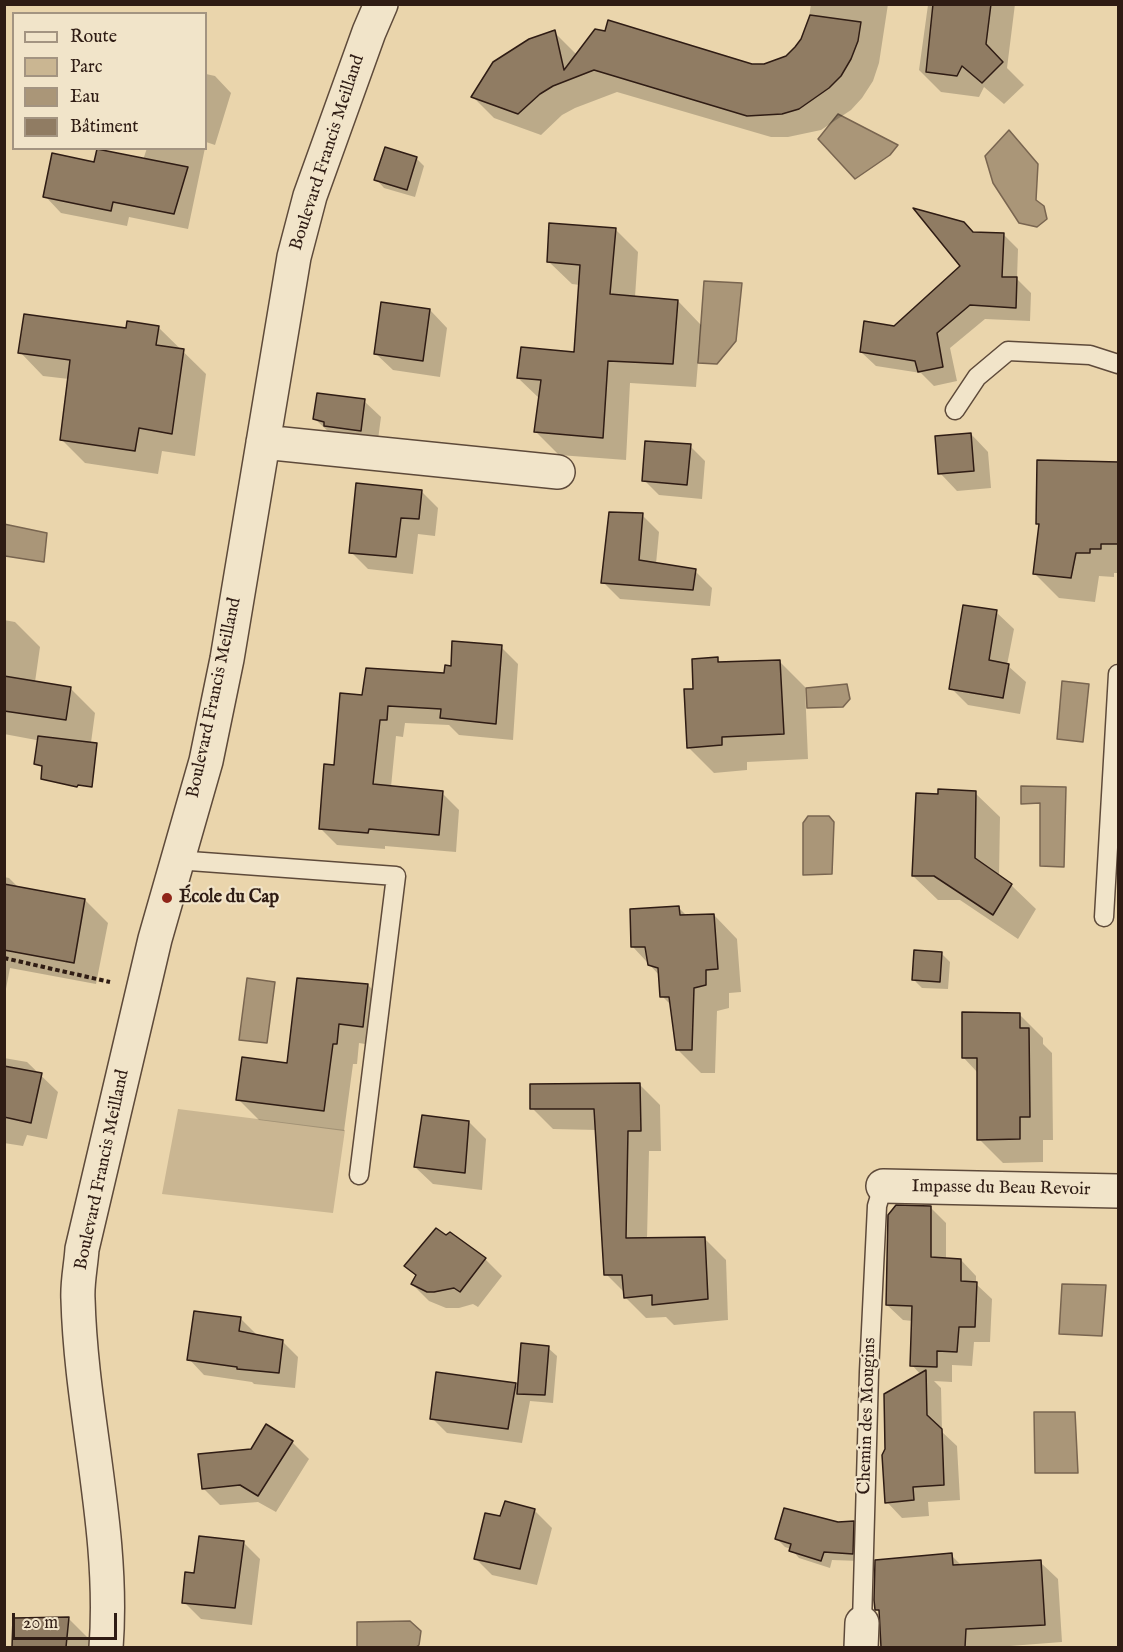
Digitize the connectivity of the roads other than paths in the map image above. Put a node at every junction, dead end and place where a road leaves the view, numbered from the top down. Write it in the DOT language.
graph roads {
  1 [pos="381,4"];
  2 [pos="1119,364"];
  3 [pos="955,410"];
  4 [pos="263,442"];
  5 [pos="558,472"];
  6 [pos="1119,674"];
  7 [pos="176,860"];
  8 [pos="1104,917"];
  9 [pos="359,1175"];
  10 [pos="883,1186"];
  11 [pos="1119,1191"];
  12 [pos="862,1635"];
  13 [pos="106,1647"];
  1 -- 4 [label="street, Boulevard Francis Meilland"];
  2 -- 3 [label="lane"];
  4 -- 5 [label="street"];
  4 -- 7 [label="street, Boulevard Francis Meilland"];
  6 -- 8 [label="lane"];
  7 -- 9 [label="lane"];
  7 -- 13 [label="street, Boulevard Francis Meilland"];
  10 -- 11 [label="street, Impasse du Beau Revoir"];
  10 -- 12 [label="lane, Chemin des Mougins"];
}
